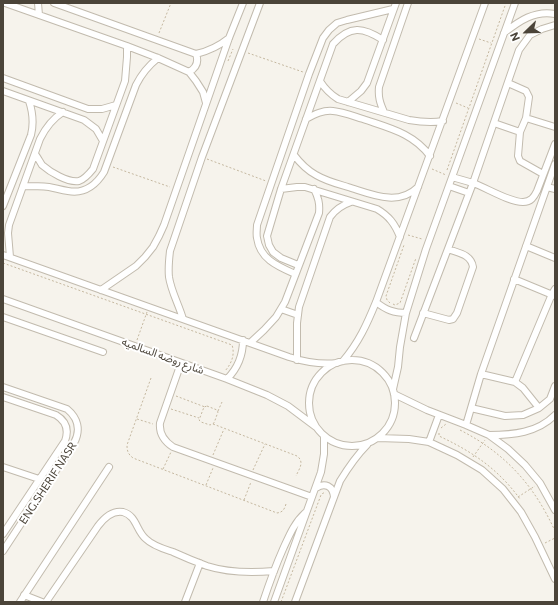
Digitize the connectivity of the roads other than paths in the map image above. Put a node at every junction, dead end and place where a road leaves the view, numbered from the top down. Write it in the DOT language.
graph roads {
  1 [pos="5,3"];
  2 [pos="38,3"];
  3 [pos="54,3"];
  4 [pos="243,3"];
  5 [pos="260,3"];
  6 [pos="408,3"];
  7 [pos="515,3"];
  8 [pos="484,4"];
  9 [pos="395,6"];
  10 [pos="555,14"];
  11 [pos="39,15"];
  12 [pos="555,25"];
  13 [pos="504,33"];
  14 [pos="229,38"];
  15 [pos="383,40"];
  16 [pos="127,46"];
  17 [pos="196,54"];
  18 [pos="158,58"];
  19 [pos="189,72"];
  20 [pos="3,78"];
  21 [pos="125,81"];
  22 [pos="320,81"];
  23 [pos="508,83"];
  24 [pos="136,84"];
  25 [pos="3,91"];
  26 [pos="29,101"];
  27 [pos="347,102"];
  28 [pos="206,104"];
  29 [pos="116,105"];
  30 [pos="88,108"];
  31 [pos="63,112"];
  32 [pos="384,112"];
  33 [pos="342,113"];
  34 [pos="398,117"];
  35 [pos="526,118"];
  36 [pos="306,119"];
  37 [pos="84,120"];
  38 [pos="443,122"];
  39 [pos="494,123"];
  40 [pos="555,127"];
  41 [pos="394,129"];
  42 [pos="520,132"];
  43 [pos="31,136"];
  44 [pos="40,139"];
  45 [pos="103,141"];
  46 [pos="555,144"];
  47 [pos="35,154"];
  48 [pos="294,155"];
  49 [pos="430,156"];
  50 [pos="555,164"];
  51 [pos="543,174"];
  52 [pos="452,177"];
  53 [pos="473,183"];
  54 [pos="23,186"];
  55 [pos="419,186"];
  56 [pos="449,186"];
  57 [pos="547,187"];
  58 [pos="281,189"];
  59 [pos="314,189"];
  60 [pos="555,189"];
  61 [pos="469,193"];
  62 [pos="382,198"];
  63 [pos="352,202"];
  64 [pos="3,206"];
  65 [pos="377,209"];
  66 [pos="315,220"];
  67 [pos="164,225"];
  68 [pos="327,225"];
  69 [pos="177,229"];
  70 [pos="397,245"];
  71 [pos="526,246"];
  72 [pos="448,249"];
  73 [pos="3,255"];
  74 [pos="10,257"];
  75 [pos="555,258"];
  76 [pos="298,265"];
  77 [pos="295,274"];
  78 [pos="514,279"];
  79 [pos="101,290"];
  80 [pos="554,293"];
  81 [pos="3,299"];
  82 [pos="376,302"];
  83 [pos="281,310"];
  84 [pos="406,313"];
  85 [pos="424,313"];
  86 [pos="298,315"];
  87 [pos="3,317"];
  88 [pos="183,319"];
  89 [pos="414,338"];
  90 [pos="243,340"];
  91 [pos="250,343"];
  92 [pos="103,352"];
  93 [pos="297,360"];
  94 [pos="340,362"];
  95 [pos="181,363"];
  96 [pos="481,374"];
  97 [pos="227,379"];
  98 [pos="515,382"];
  99 [pos="555,386"];
  100 [pos="3,387"];
  101 [pos="394,392"];
  102 [pos="3,397"];
  103 [pos="470,408"];
  104 [pos="539,408"];
  105 [pos="439,415"];
  106 [pos="554,420"];
  107 [pos="466,425"];
  108 [pos="316,427"];
  109 [pos="489,435"];
  110 [pos="324,437"];
  111 [pos="378,438"];
  112 [pos="429,442"];
  113 [pos="368,444"];
  114 [pos="3,467"];
  115 [pos="109,467"];
  116 [pos="39,479"];
  117 [pos="316,488"];
  118 [pos="312,497"];
  119 [pos="334,497"];
  120 [pos="555,510"];
  121 [pos="306,512"];
  122 [pos="13,520"];
  123 [pos="20,525"];
  124 [pos="3,534"];
  125 [pos="3,551"];
  126 [pos="200,563"];
  127 [pos="274,571"];
  128 [pos="555,579"];
  129 [pos="24,595"];
  130 [pos="20,602"];
  131 [pos="42,602"];
  132 [pos="46,602"];
  133 [pos="185,602"];
  134 [pos="263,602"];
  135 [pos="274,602"];
  136 [pos="295,602"];
  1 -- 11 [label="street"];
  2 -- 11 [label="street"];
  3 -- 17 [label="street"];
  4 -- 14 [label="street"];
  5 -- 69 [label="street"];
  6 -- 32 [label="street"];
  7 -- 13 [label="street"];
  8 -- 38 [label="street"];
  9 -- 15 [label="street"];
  9 -- 77 [label="street"];
  10 -- 13 [label="street"];
  11 -- 16 [label="street"];
  12 -- 23 [label="street"];
  13 -- 52 [label="street"];
  14 -- 17 [label="street"];
  14 -- 28 [label="street"];
  15 -- 22 [label="street"];
  15 -- 27 [label="street"];
  16 -- 18 [label="street"];
  16 -- 21 [label="street"];
  17 -- 19 [label="street"];
  18 -- 19 [label="street"];
  18 -- 24 [label="street"];
  19 -- 28 [label="street"];
  20 -- 30 [label="street"];
  21 -- 24 [label="street"];
  21 -- 29 [label="street"];
  22 -- 27 [label="street"];
  22 -- 36 [label="street"];
  23 -- 35 [label="street"];
  23 -- 39 [label="street"];
  24 -- 54 [label="street"];
  25 -- 26 [label="street"];
  26 -- 31 [label="street"];
  26 -- 43 [label="street"];
  27 -- 32 [label="street"];
  27 -- 33 [label="street"];
  28 -- 67 [label="street"];
  29 -- 30 [label="street"];
  29 -- 45 [label="street"];
  30 -- 37 [label="street"];
  31 -- 37 [label="street"];
  31 -- 44 [label="street"];
  32 -- 34 [label="street"];
  33 -- 36 [label="street"];
  33 -- 41 [label="street"];
  34 -- 38 [label="street"];
  34 -- 41 [label="street"];
  35 -- 40 [label="street"];
  35 -- 42 [label="street"];
  36 -- 48 [label="street"];
  37 -- 45 [label="street"];
  38 -- 49 [label="street"];
  39 -- 42 [label="street"];
  39 -- 53 [label="street"];
  41 -- 49 [label="street"];
  42 -- 51 [label="street"];
  43 -- 44 [label="street"];
  43 -- 64 [label="street"];
  44 -- 47 [label="street"];
  45 -- 47 [label="street"];
  46 -- 51 [label="street"];
  47 -- 54 [label="street"];
  48 -- 58 [label="street"];
  48 -- 62 [label="street"];
  49 -- 55 [label="street"];
  50 -- 57 [label="street"];
  51 -- 53 [label="street"];
  52 -- 53 [label="street"];
  52 -- 56 [label="street"];
  53 -- 61 [label="street"];
  54 -- 74 [label="street"];
  55 -- 62 [label="street"];
  55 -- 70 [label="street"];
  56 -- 61 [label="street"];
  56 -- 84 [label="street"];
  57 -- 60 [label="street"];
  57 -- 71 [label="street"];
  58 -- 59 [label="street"];
  58 -- 76 [label="street"];
  59 -- 63 [label="street"];
  59 -- 66 [label="street"];
  61 -- 72 [label="street"];
  62 -- 65 [label="street"];
  63 -- 65 [label="street"];
  63 -- 68 [label="street"];
  65 -- 70 [label="street"];
  66 -- 68 [label="street"];
  66 -- 76 [label="street"];
  67 -- 69 [label="street"];
  67 -- 79 [label="street"];
  68 -- 86 [label="street"];
  69 -- 88 [label="street"];
  70 -- 82 [label="street"];
  71 -- 75 [label="street"];
  71 -- 78 [label="street"];
  72 -- 85 [label="street"];
  72 -- 85 [label="street"];
  73 -- 74 [label="street"];
  74 -- 79 [label="street"];
  76 -- 77 [label="street"];
  77 -- 83 [label="street"];
  78 -- 80 [label="street"];
  78 -- 96 [label="street"];
  79 -- 88 [label="street"];
  80 -- 98 [label="street"];
  81 -- 95 [label="street, شارع روضه السالميه"];
  82 -- 84 [label="street"];
  82 -- 94 [label="street"];
  83 -- 86 [label="street"];
  83 -- 91 [label="street"];
  84 -- 101 [label="street"];
  85 -- 89 [label="street"];
  86 -- 93 [label="street"];
  87 -- 92 [label="street"];
  88 -- 90 [label="street"];
  90 -- 91 [label="street"];
  90 -- 97 [label="street"];
  91 -- 93 [label="street"];
  93 -- 94 [label="street"];
  94 -- 101 [label="street"];
  94 -- 108 [label="street"];
  95 -- 97 [label="street, شارع روضه السالميه"];
  95 -- 118 [label="street"];
  96 -- 98 [label="street"];
  96 -- 103 [label="street"];
  97 -- 108 [label="street, شارع روضه السالميه"];
  98 -- 104 [label="street"];
  99 -- 104 [label="street"];
  100 -- 123 [label="street, ENG.SHERIF NASR"];
  101 -- 105 [label="street"];
  101 -- 111 [label="street"];
  102 -- 116 [label="street"];
  103 -- 104 [label="street"];
  103 -- 107 [label="street"];
  105 -- 107 [label="street"];
  105 -- 112 [label="street"];
  106 -- 109 [label="street"];
  107 -- 109 [label="street"];
  108 -- 110 [label="street"];
  109 -- 120 [label="street"];
  110 -- 113 [label="street"];
  110 -- 117 [label="street"];
  111 -- 112 [label="street"];
  111 -- 113 [label="street"];
  112 -- 128 [label="street"];
  113 -- 119 [label="street"];
  114 -- 116 [label="street"];
  115 -- 129 [label="street"];
  116 -- 122 [label="street"];
  117 -- 118 [label="street"];
  117 -- 119 [label="street"];
  118 -- 121 [label="street"];
  119 -- 136 [label="street"];
  121 -- 127 [label="street"];
  121 -- 135 [label="street"];
  122 -- 123 [label="street"];
  122 -- 124 [label="street"];
  123 -- 125 [label="street, ENG.SHERIF NASR"];
  126 -- 127 [label="street"];
  126 -- 132 [label="street"];
  126 -- 133 [label="street"];
  127 -- 134 [label="street"];
  129 -- 130 [label="street"];
  129 -- 131 [label="street"];
}
